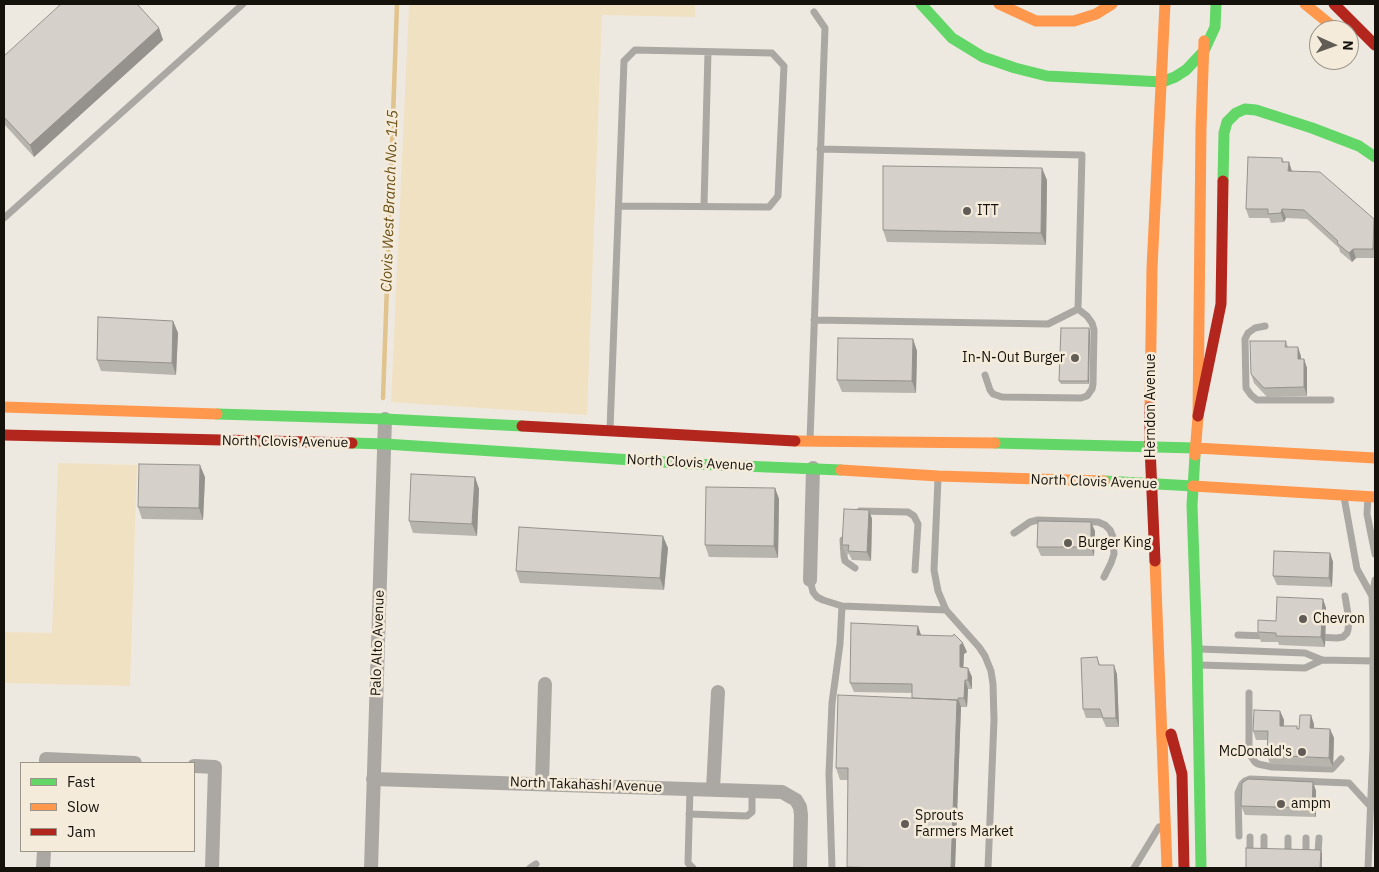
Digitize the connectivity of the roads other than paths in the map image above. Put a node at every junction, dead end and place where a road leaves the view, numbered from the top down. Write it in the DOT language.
graph roads {
  1 [pos="243,4"];
  2 [pos="921,4"];
  3 [pos="999,4"];
  4 [pos="1112,4"];
  5 [pos="1166,4"];
  6 [pos="1205,4"];
  7 [pos="1216,4"];
  8 [pos="1305,4"];
  9 [pos="1334,4"];
  10 [pos="814,12"];
  11 [pos="1325,20"];
  12 [pos="1375,45"];
  13 [pos="1204,51"];
  14 [pos="708,52"];
  15 [pos="1162,82"];
  16 [pos="820,149"];
  17 [pos="1375,157"];
  18 [pos="619,206"];
  19 [pos="704,206"];
  20 [pos="4,218"];
  21 [pos="1078,309"];
  22 [pos="814,320"];
  23 [pos="1265,326"];
  24 [pos="985,375"];
  25 [pos="1331,400"];
  26 [pos="4,407"];
  27 [pos="1198,416"];
  28 [pos="385,419"];
  29 [pos="610,432"];
  30 [pos="4,435"];
  31 [pos="810,442"];
  32 [pos="976,443"];
  33 [pos="385,444"];
  34 [pos="1150,447"];
  35 [pos="1196,448"];
  36 [pos="918,453"];
  37 [pos="1375,458"];
  38 [pos="816,463"];
  39 [pos="938,476"];
  40 [pos="1152,483"];
  41 [pos="1193,486"];
  42 [pos="1344,496"];
  43 [pos="1373,496"];
  44 [pos="854,511"];
  45 [pos="1014,533"];
  46 [pos="844,534"];
  47 [pos="1375,554"];
  48 [pos="855,568"];
  49 [pos="915,570"];
  50 [pos="1104,577"];
  51 [pos="810,580"];
  52 [pos="1375,580"];
  53 [pos="1345,596"];
  54 [pos="1372,597"];
  55 [pos="842,606"];
  56 [pos="946,610"];
  57 [pos="1238,635"];
  58 [pos="1278,636"];
  59 [pos="1307,637"];
  60 [pos="1197,648"];
  61 [pos="1322,660"];
  62 [pos="1374,661"];
  63 [pos="1197,665"];
  64 [pos="545,684"];
  65 [pos="1160,690"];
  66 [pos="718,692"];
  67 [pos="1249,693"];
  68 [pos="1341,759"];
  69 [pos="46,761"];
  70 [pos="90,762"];
  71 [pos="195,766"];
  72 [pos="374,779"];
  73 [pos="542,783"];
  74 [pos="690,789"];
  75 [pos="714,789"];
  76 [pos="752,790"];
  77 [pos="1370,806"];
  78 [pos="689,814"];
  79 [pos="1166,816"];
  80 [pos="1240,836"];
  81 [pos="1250,837"];
  82 [pos="1264,837"];
  83 [pos="1288,838"];
  84 [pos="1306,838"];
  85 [pos="1318,838"];
  86 [pos="1250,851"];
  87 [pos="1264,851"];
  88 [pos="44,852"];
  89 [pos="1288,852"];
  90 [pos="1306,852"];
  91 [pos="1318,853"];
  92 [pos="43,868"];
  93 [pos="212,868"];
  94 [pos="371,868"];
  95 [pos="692,868"];
  96 [pos="800,868"];
  97 [pos="832,868"];
  98 [pos="988,868"];
  99 [pos="1134,868"];
  100 [pos="1167,868"];
  101 [pos="1184,868"];
  102 [pos="1201,868"];
  103 [pos="1368,868"];
  1 -- 20 [label="lane"];
  2 -- 15 [label="main road"];
  3 -- 4 [label="main road"];
  5 -- 15 [label="main road, Herndon Avenue"];
  6 -- 13 [label="main road"];
  7 -- 13 [label="main road"];
  8 -- 11 [label="main road"];
  9 -- 12 [label="main road"];
  10 -- 16 [label="lane"];
  13 -- 15 [label="main road"];
  13 -- 27 [label="main road"];
  14 -- 18 [label="lane"];
  14 -- 19 [label="lane"];
  14 -- 19 [label="lane"];
  15 -- 34 [label="main road, Herndon Avenue"];
  16 -- 21 [label="lane"];
  16 -- 22 [label="lane"];
  17 -- 27 [label="main road"];
  18 -- 19 [label="lane"];
  18 -- 29 [label="lane"];
  21 -- 22 [label="lane"];
  21 -- 24 [label="lane"];
  22 -- 31 [label="lane"];
  23 -- 25 [label="lane"];
  26 -- 28 [label="main road, North Clovis Avenue"];
  27 -- 35 [label="main road"];
  28 -- 29 [label="main road, North Clovis Avenue"];
  28 -- 33 [label="street, Palo Alto Avenue"];
  29 -- 31 [label="main road, North Clovis Avenue"];
  30 -- 33 [label="main road, North Clovis Avenue"];
  31 -- 32 [label="main road, North Clovis Avenue"];
  32 -- 34 [label="main road, North Clovis Avenue"];
  32 -- 36 [label="main road"];
  33 -- 38 [label="main road, North Clovis Avenue"];
  33 -- 72 [label="street, Palo Alto Avenue"];
  34 -- 35 [label="main road, North Clovis Avenue"];
  34 -- 40 [label="main road, Herndon Avenue"];
  35 -- 37 [label="main road, North Clovis Avenue"];
  35 -- 41 [label="main road"];
  38 -- 39 [label="main road, North Clovis Avenue"];
  38 -- 51 [label="street"];
  39 -- 40 [label="main road, North Clovis Avenue"];
  39 -- 56 [label="lane"];
  40 -- 41 [label="main road, North Clovis Avenue"];
  40 -- 65 [label="main road, Herndon Avenue"];
  41 -- 42 [label="main road, North Clovis Avenue"];
  41 -- 60 [label="main road"];
  42 -- 43 [label="main road, North Clovis Avenue"];
  42 -- 54 [label="lane"];
  43 -- 47 [label="lane"];
  44 -- 49 [label="lane"];
  45 -- 50 [label="lane"];
  46 -- 48 [label="lane"];
  51 -- 55 [label="lane"];
  52 -- 54 [label="lane"];
  53 -- 59 [label="lane"];
  54 -- 62 [label="lane"];
  55 -- 56 [label="lane"];
  55 -- 97 [label="lane"];
  56 -- 98 [label="lane"];
  57 -- 58 [label="lane"];
  60 -- 61 [label="lane"];
  60 -- 63 [label="main road"];
  61 -- 62 [label="lane"];
  61 -- 63 [label="lane"];
  62 -- 77 [label="lane"];
  63 -- 102 [label="main road"];
  64 -- 73 [label="street"];
  65 -- 79 [label="main road, Herndon Avenue"];
  65 -- 101 [label="main road"];
  66 -- 75 [label="street"];
  67 -- 68 [label="lane"];
  69 -- 70 [label="street"];
  71 -- 93 [label="street"];
  72 -- 73 [label="street, North Takahashi Avenue"];
  72 -- 94 [label="street, Palo Alto Avenue"];
  73 -- 74 [label="street, North Takahashi Avenue"];
  74 -- 75 [label="street, North Takahashi Avenue"];
  74 -- 78 [label="lane"];
  75 -- 76 [label="street, North Takahashi Avenue"];
  76 -- 78 [label="lane"];
  76 -- 96 [label="street, North Takahashi Avenue"];
  77 -- 80 [label="lane"];
  77 -- 103 [label="lane"];
  78 -- 95 [label="lane"];
  79 -- 99 [label="lane"];
  79 -- 100 [label="main road, Herndon Avenue"];
  81 -- 86 [label="lane"];
  82 -- 87 [label="lane"];
  83 -- 89 [label="lane"];
  84 -- 90 [label="lane"];
  85 -- 91 [label="lane"];
  88 -- 92 [label="street"];
}
